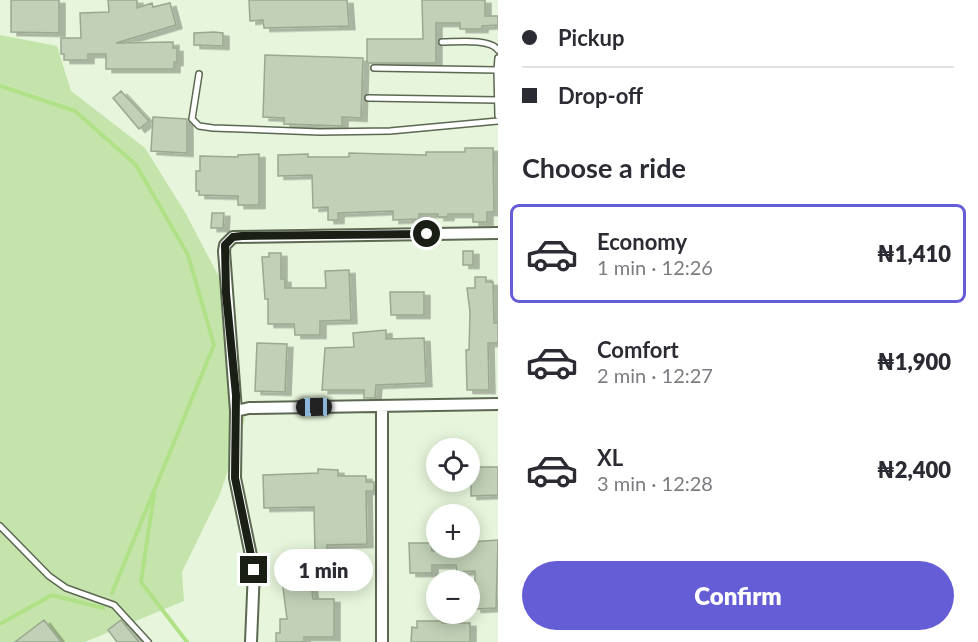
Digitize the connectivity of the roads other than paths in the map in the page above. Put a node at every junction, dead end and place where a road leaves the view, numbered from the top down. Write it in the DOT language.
graph roads {
  1 [pos="442,42"];
  2 [pos="498,50"];
  3 [pos="498,58"];
  4 [pos="375,68"];
  5 [pos="497,70"];
  6 [pos="199,74"];
  7 [pos="368,98"];
  8 [pos="497,100"];
  9 [pos="498,119"];
  10 [pos="498,233"];
  11 [pos="498,404"];
  12 [pos="382,406"];
  13 [pos="236,411"];
  14 [pos="1,527"];
  15 [pos="148,642"];
  16 [pos="251,642"];
  17 [pos="382,642"];
  1 -- 2 [label="lane"];
  3 -- 5 [label="lane"];
  4 -- 5 [label="lane"];
  5 -- 8 [label="lane"];
  6 -- 9 [label="lane"];
  7 -- 8 [label="lane"];
  8 -- 9 [label="lane"];
  10 -- 13 [label="street"];
  11 -- 12 [label="street"];
  12 -- 13 [label="street"];
  12 -- 17 [label="street"];
  13 -- 16 [label="street"];
  14 -- 15 [label="lane"];
}
